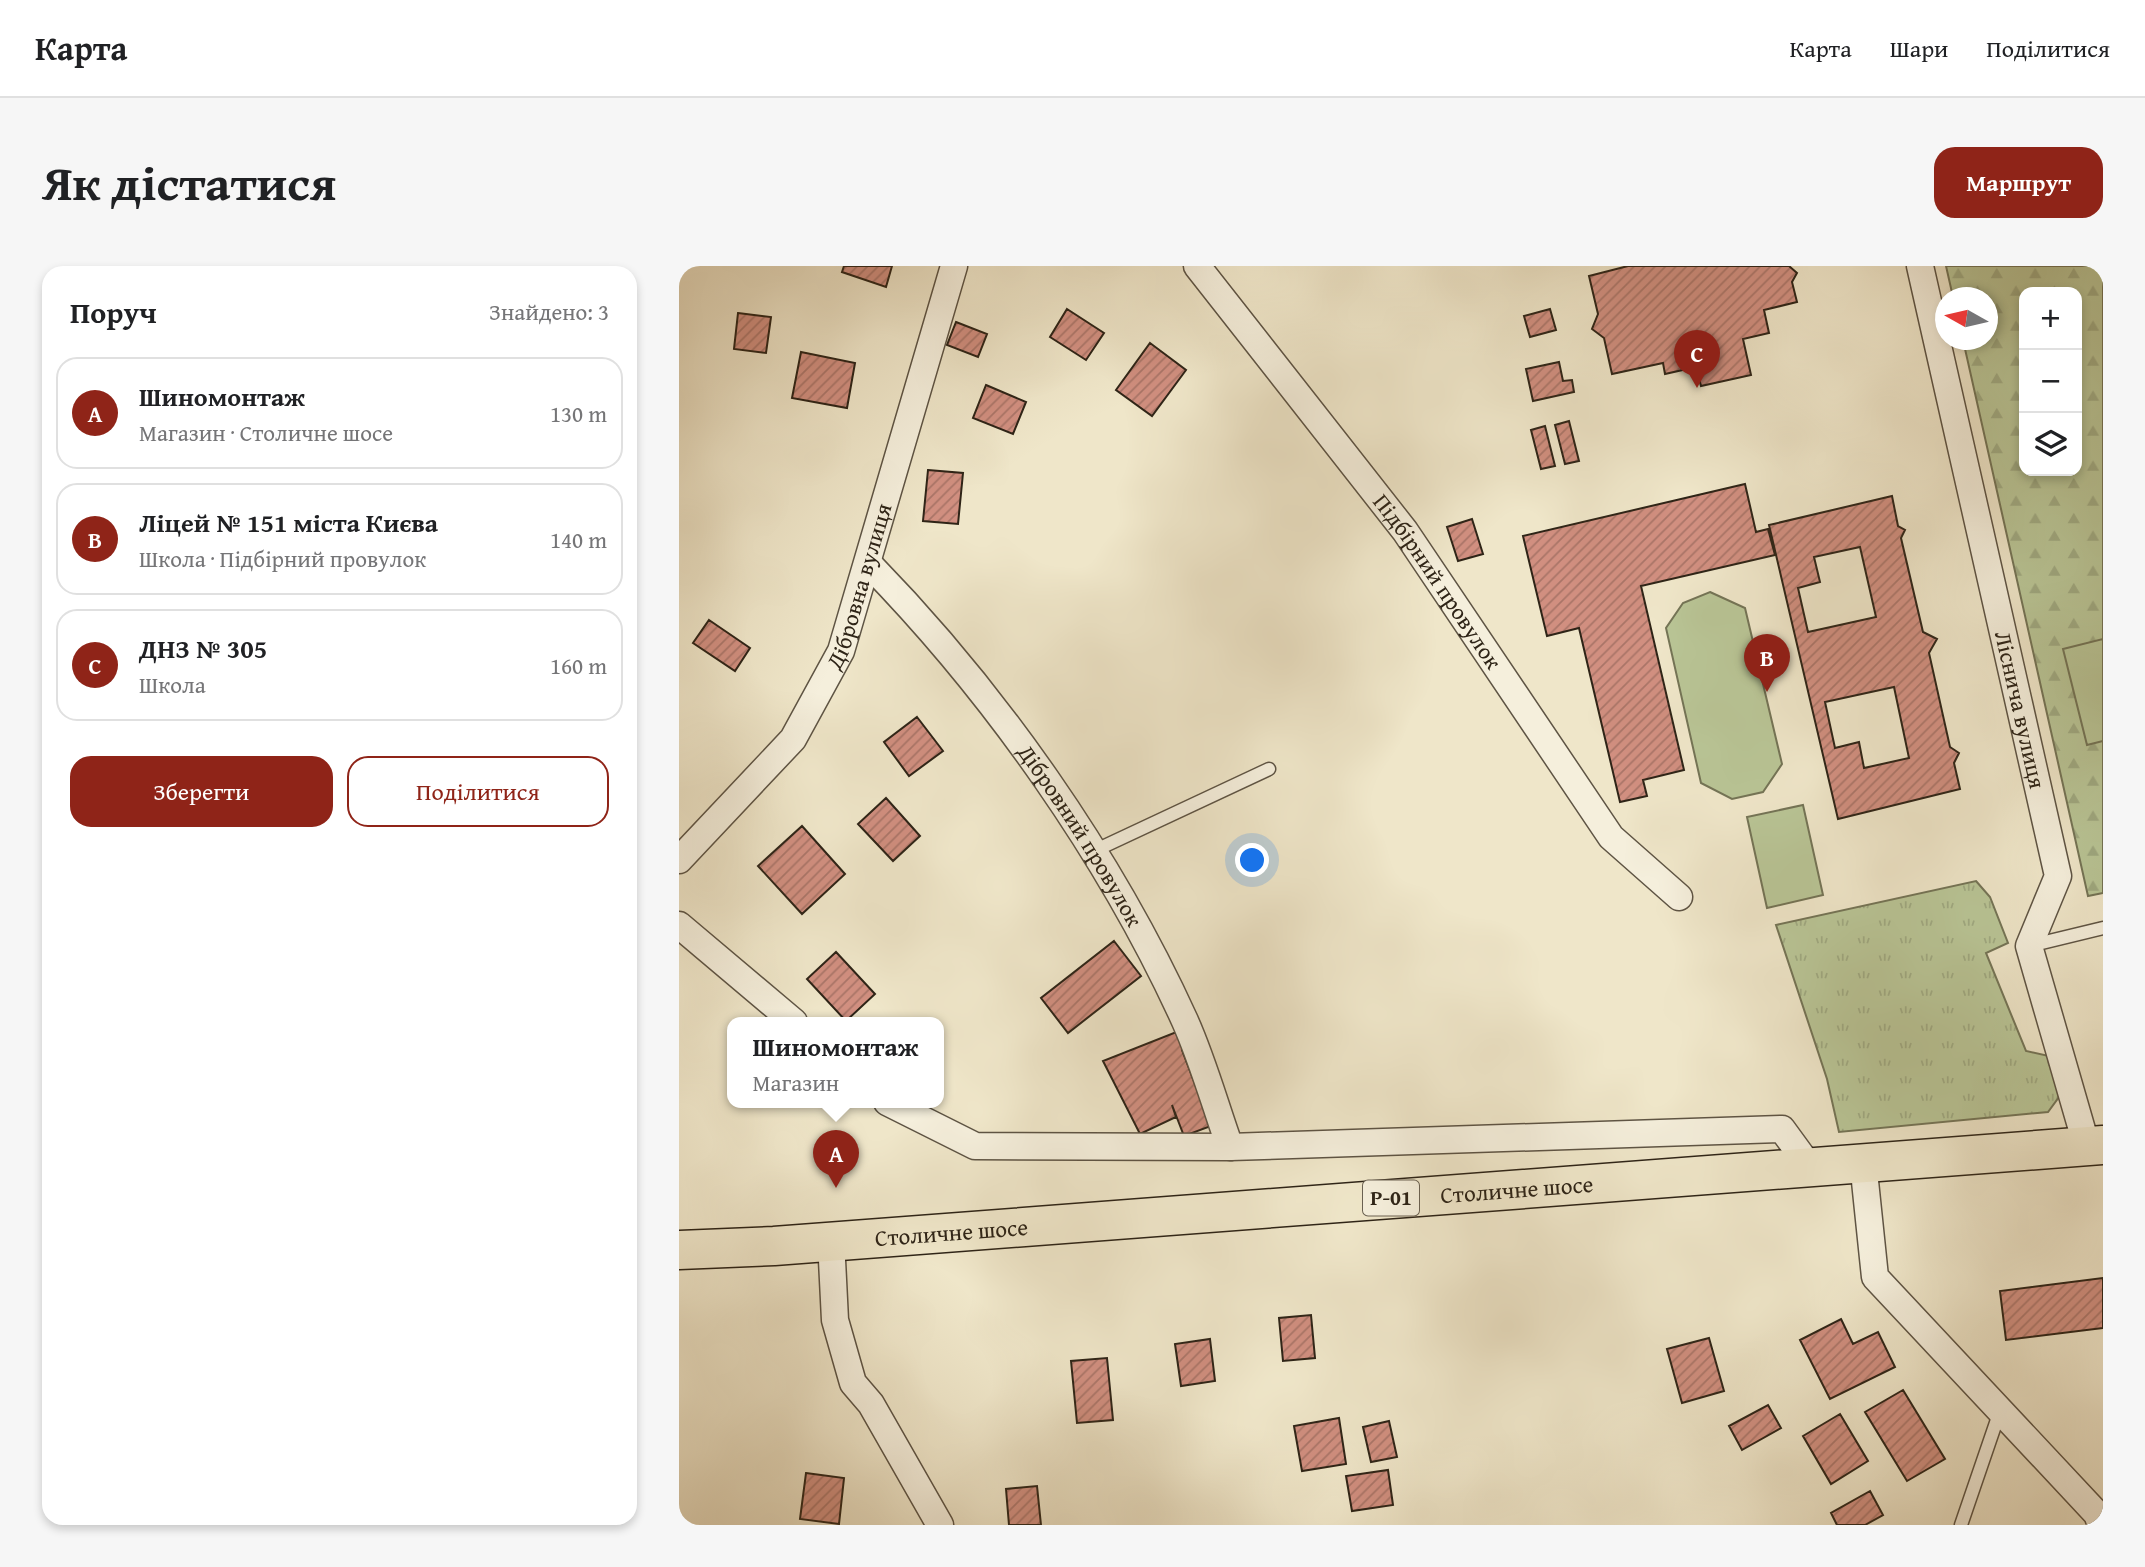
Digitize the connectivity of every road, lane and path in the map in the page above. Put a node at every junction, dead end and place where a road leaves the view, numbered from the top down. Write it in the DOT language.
graph roads {
  1 [pos="954,266"];
  2 [pos="1197,266"];
  3 [pos="1920,266"];
  4 [pos="869,564"];
  5 [pos="1269,769"];
  6 [pos="1096,850"];
  7 [pos="679,860"];
  8 [pos="1679,897"];
  9 [pos="679,925"];
  10 [pos="2103,928"];
  11 [pos="2029,946"];
  12 [pos="788,1017"];
  13 [pos="899,1108"];
  14 [pos="2095,1146"];
  15 [pos="1230,1147"];
  16 [pos="1863,1162"];
  17 [pos="1809,1166"];
  18 [pos="831,1240"];
  19 [pos="679,1250"];
  20 [pos="2000,1410"];
  21 [pos="940,1525"];
  22 [pos="1961,1525"];
  23 [pos="2101,1525"];
  1 -- 4 [label="street, Дібровна вулиця"];
  2 -- 8 [label="street, Підбірний провулок"];
  3 -- 11 [label="street, Ліснича вулиця"];
  4 -- 6 [label="street, Дібровний провулок"];
  4 -- 7 [label="street, Дібровна вулиця"];
  5 -- 6 [label="lane"];
  6 -- 15 [label="street, Дібровний провулок"];
  9 -- 12 [label="street"];
  10 -- 11 [label="lane"];
  11 -- 14 [label="street"];
  13 -- 15 [label="street"];
  14 -- 16 [label="main road, Столичне шосе / Р-01"];
  15 -- 17 [label="street"];
  16 -- 17 [label="main road, Столичне шосе / Р-01"];
  16 -- 20 [label="street"];
  17 -- 18 [label="main road, Столичне шосе / Р-01"];
  18 -- 19 [label="main road, Столичне шосе / Р-01"];
  18 -- 21 [label="street"];
  20 -- 22 [label="lane"];
  20 -- 23 [label="street"];
}
